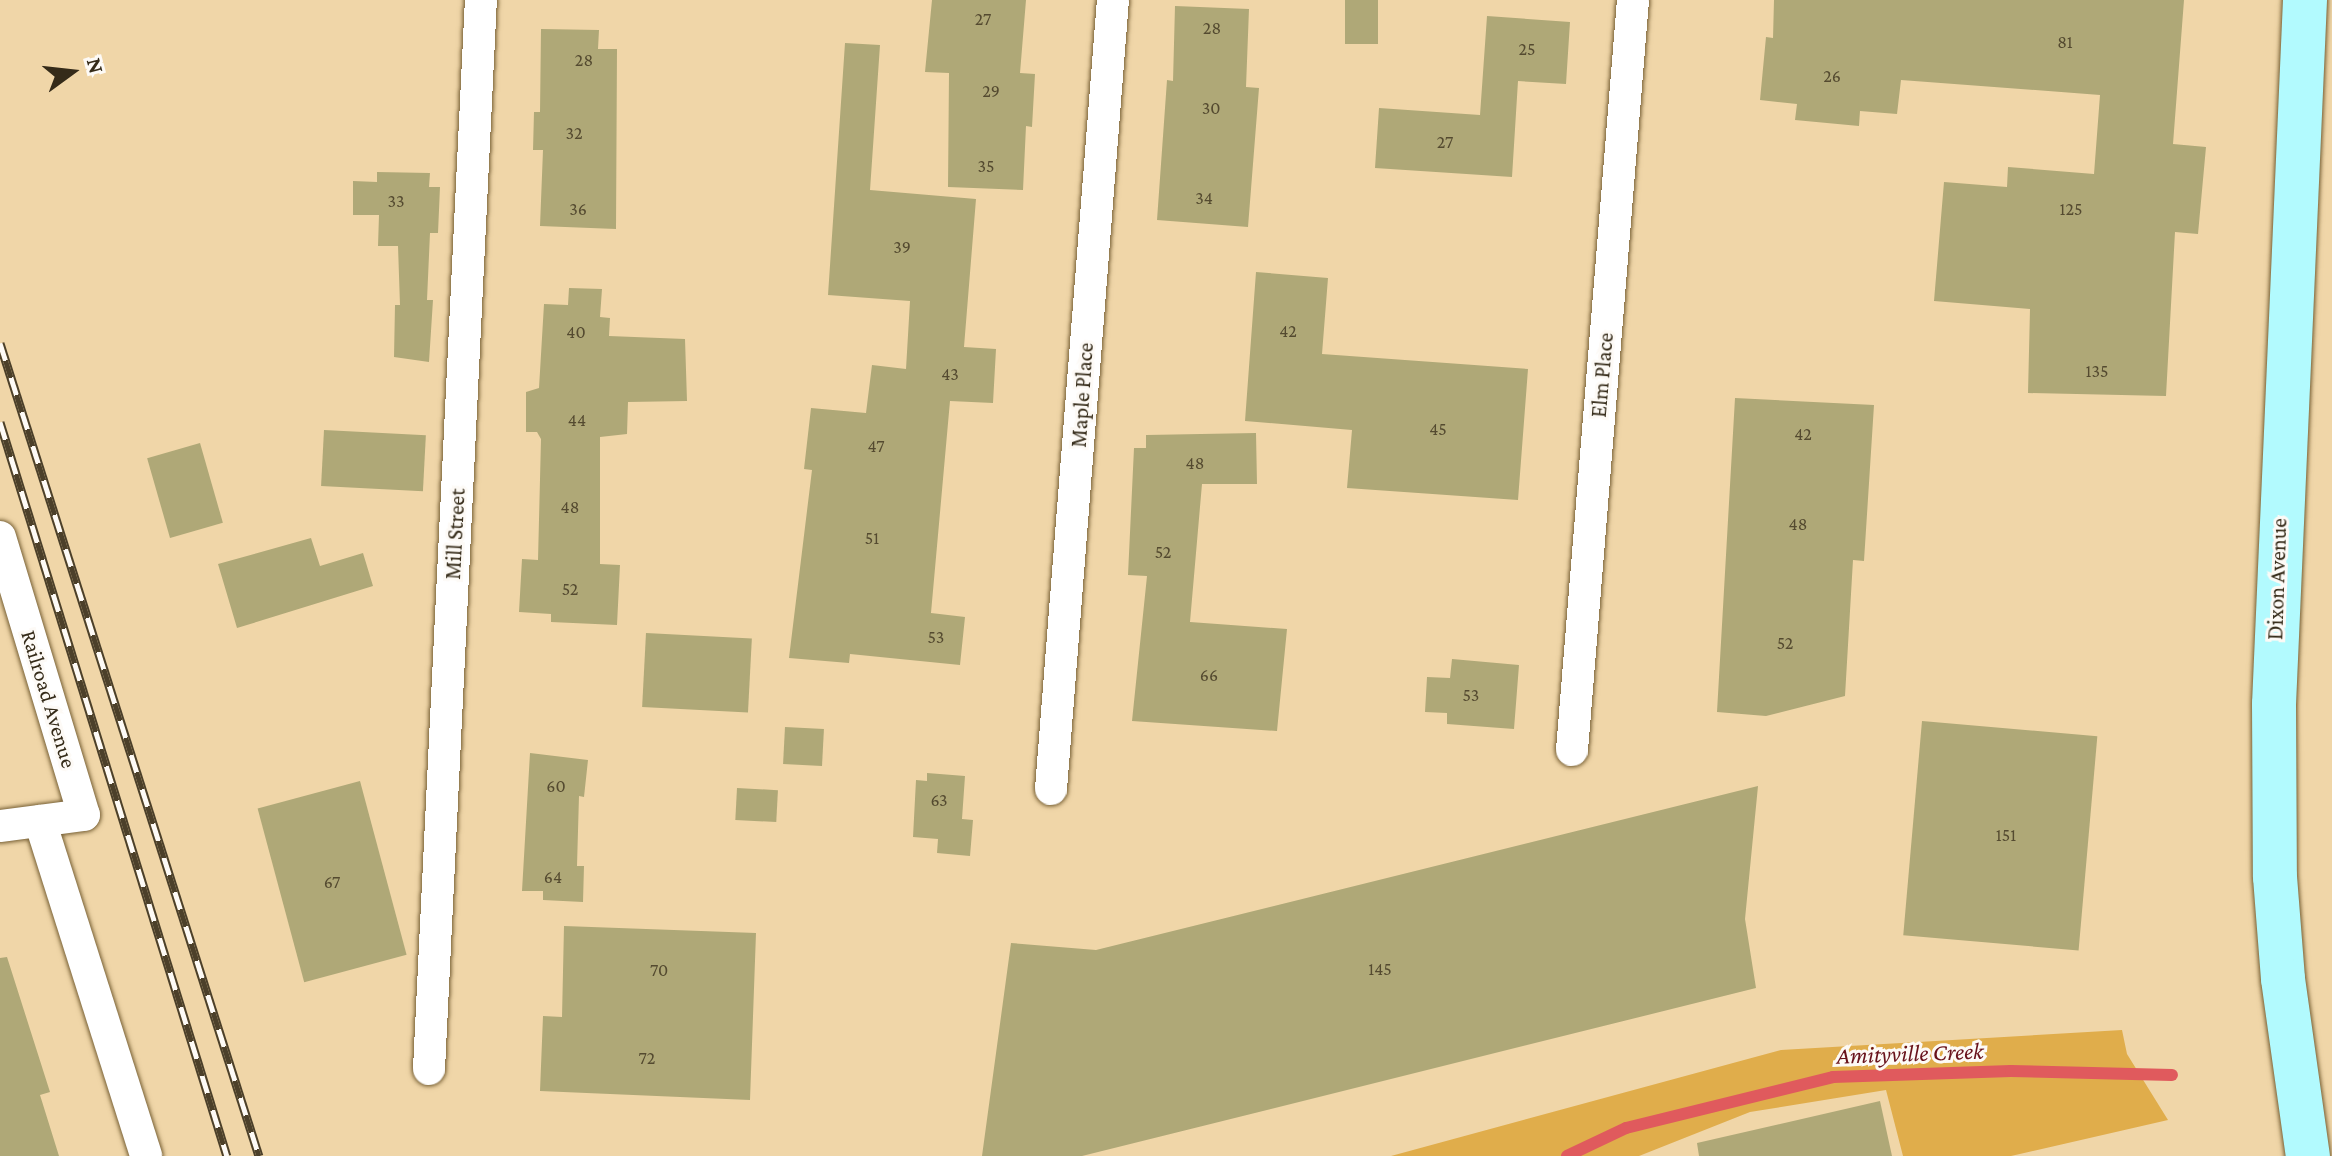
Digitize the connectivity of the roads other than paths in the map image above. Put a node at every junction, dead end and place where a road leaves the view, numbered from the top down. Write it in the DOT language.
graph roads {
  1 [pos="481,0"];
  2 [pos="1113,0"];
  3 [pos="1633,0"];
  4 [pos="2305,0"];
  5 [pos="0,537"];
  6 [pos="1572,750"];
  7 [pos="1051,789"];
  8 [pos="40,821"];
  9 [pos="0,826"];
  10 [pos="429,1069"];
  11 [pos="146,1156"];
  12 [pos="2308,1156"];
  1 -- 10 [label="street, Mill Street"];
  2 -- 7 [label="street, Maple Place"];
  3 -- 6 [label="street, Elm Place"];
  4 -- 12 [label="main road, Dixon Avenue"];
  5 -- 8 [label="street, Railroad Avenue"];
  8 -- 9 [label="street"];
  8 -- 11 [label="street"];
}
